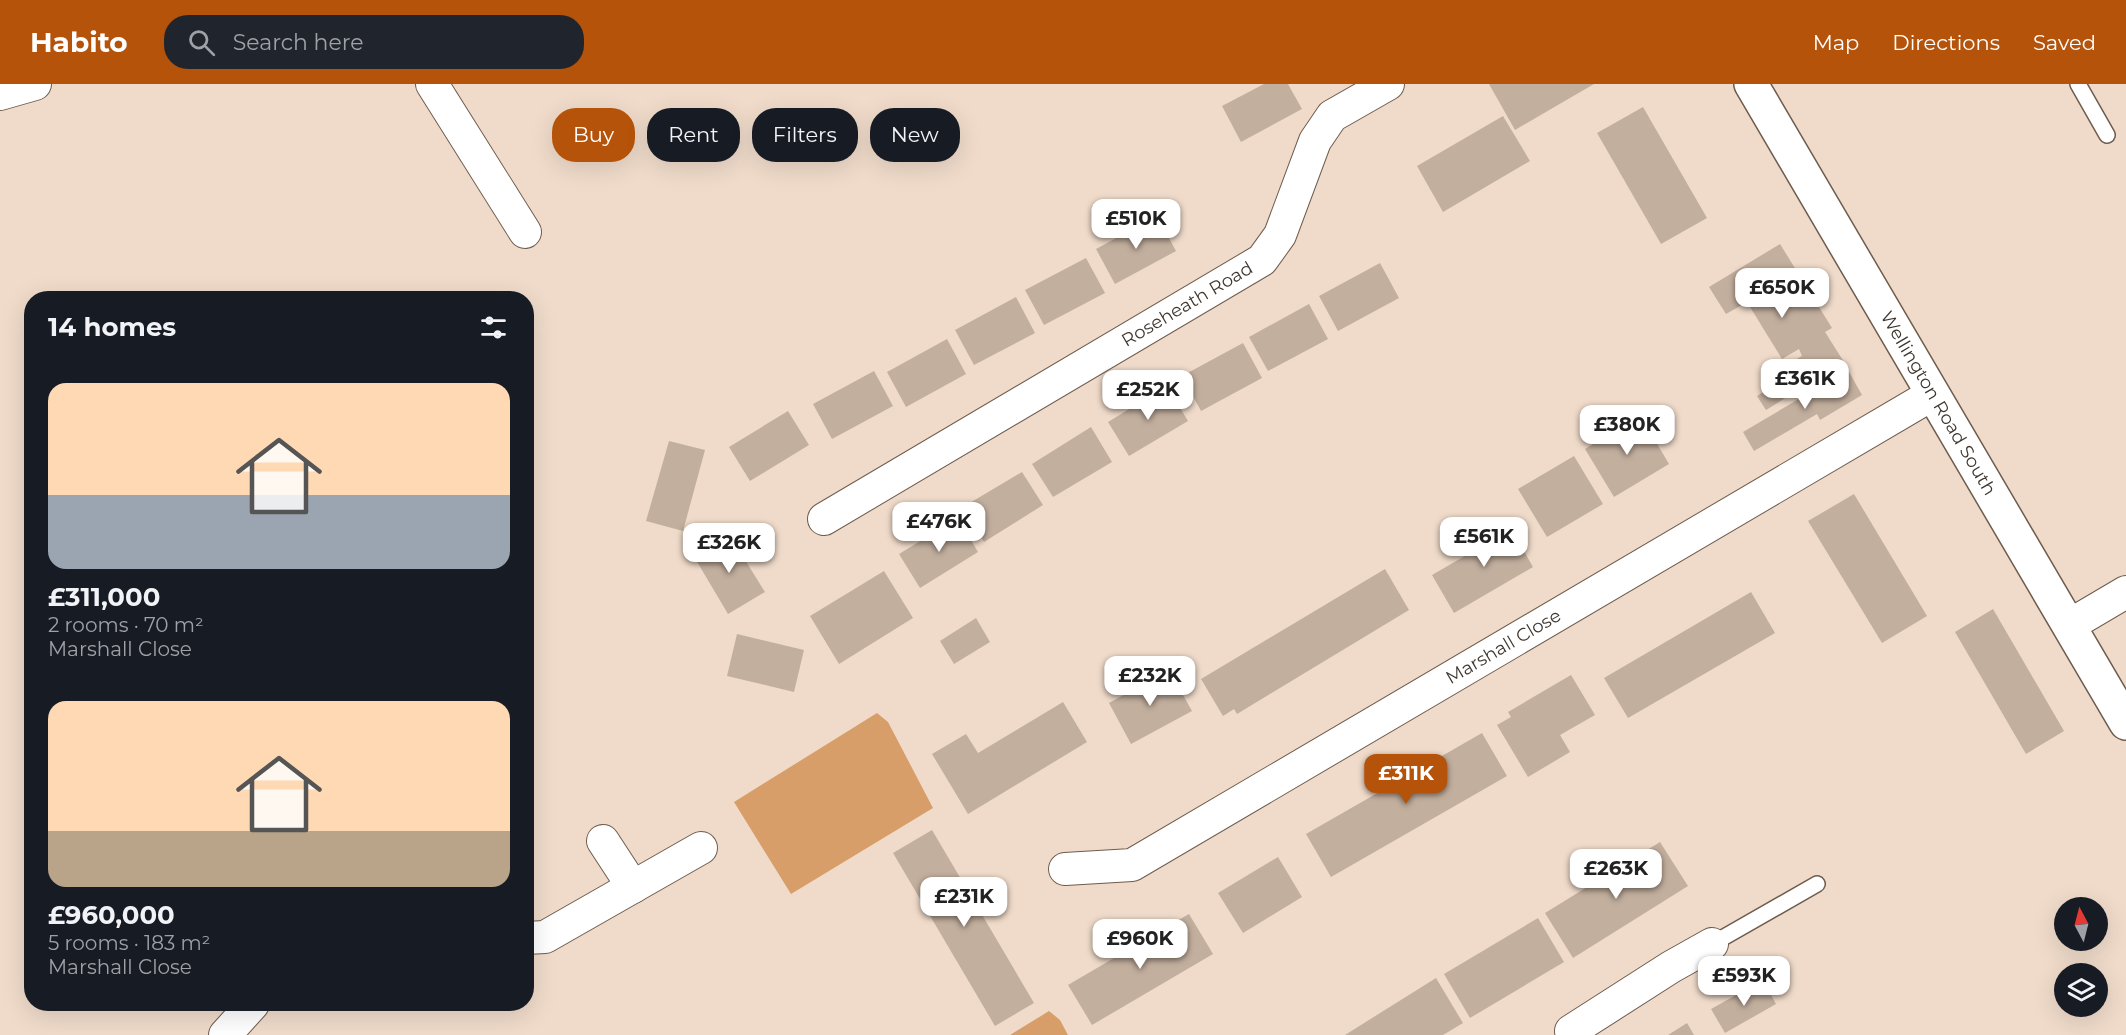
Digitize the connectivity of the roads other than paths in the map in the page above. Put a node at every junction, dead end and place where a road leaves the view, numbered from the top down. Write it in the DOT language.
graph roads {
  1 [pos="34,84"];
  2 [pos="432,84"];
  3 [pos="1388,84"];
  4 [pos="1751,84"];
  5 [pos="2078,84"];
  6 [pos="0,94"];
  7 [pos="2107,135"];
  8 [pos="525,232"];
  9 [pos="1933,394"];
  10 [pos="824,519"];
  11 [pos="2126,592"];
  12 [pos="2070,625"];
  13 [pos="2126,723"];
  14 [pos="603,841"];
  15 [pos="701,848"];
  16 [pos="1065,869"];
  17 [pos="1816,884"];
  18 [pos="633,887"];
  19 [pos="534,938"];
  20 [pos="1712,944"];
  21 [pos="247,1011"];
  22 [pos="1569,1034"];
  23 [pos="225,1035"];
  1 -- 6 [label="street"];
  2 -- 8 [label="street"];
  3 -- 10 [label="street, Roseheath Road"];
  4 -- 9 [label="main road, Wellington Road South"];
  5 -- 7 [label="lane"];
  9 -- 12 [label="main road, Wellington Road South"];
  9 -- 16 [label="street, Marshall Close"];
  11 -- 12 [label="street"];
  12 -- 13 [label="main road, Wellington Road South"];
  14 -- 18 [label="street"];
  15 -- 18 [label="street"];
  17 -- 20 [label="lane"];
  18 -- 19 [label="street"];
  20 -- 22 [label="street"];
  21 -- 23 [label="street"];
}
